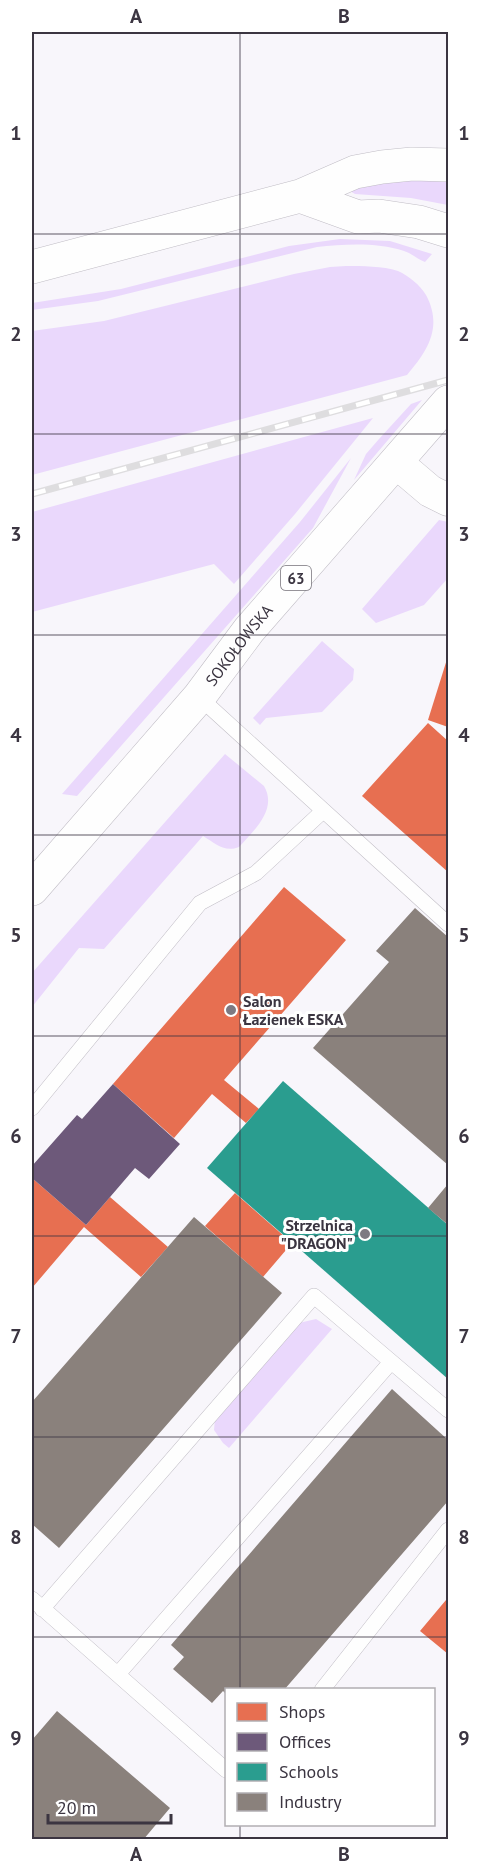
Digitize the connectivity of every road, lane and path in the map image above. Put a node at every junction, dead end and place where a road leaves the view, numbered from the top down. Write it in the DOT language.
graph roads {
  1 [pos="448,165"];
  2 [pos="300,196"];
  3 [pos="448,231"];
  4 [pos="32,267"];
  5 [pos="448,402"];
  6 [pos="397,463"];
  7 [pos="448,500"];
  8 [pos="199,698"];
  9 [pos="323,811"];
  10 [pos="32,889"];
  11 [pos="448,924"];
  12 [pos="32,1108"];
  13 [pos="391,1362"];
  14 [pos="448,1410"];
  15 [pos="448,1530"];
  16 [pos="37,1604"];
  17 [pos="118,1674"];
  18 [pos="323,1688"];
  19 [pos="225,1769"];
  1 -- 2 [label="main road"];
  2 -- 3 [label="main road"];
  2 -- 4 [label="main road"];
  5 -- 6 [label="main road, SOKOŁOWSKA / 63"];
  6 -- 7 [label="street"];
  6 -- 8 [label="main road, SOKOŁOWSKA / 63"];
  8 -- 9 [label="lane"];
  8 -- 10 [label="main road, SOKOŁOWSKA / 63"];
  9 -- 11 [label="lane"];
  9 -- 12 [label="lane"];
  13 -- 14 [label="lane"];
  13 -- 16 [label="lane"];
  13 -- 17 [label="lane"];
  15 -- 18 [label="lane"];
  16 -- 17 [label="lane"];
  17 -- 19 [label="lane"];
}
